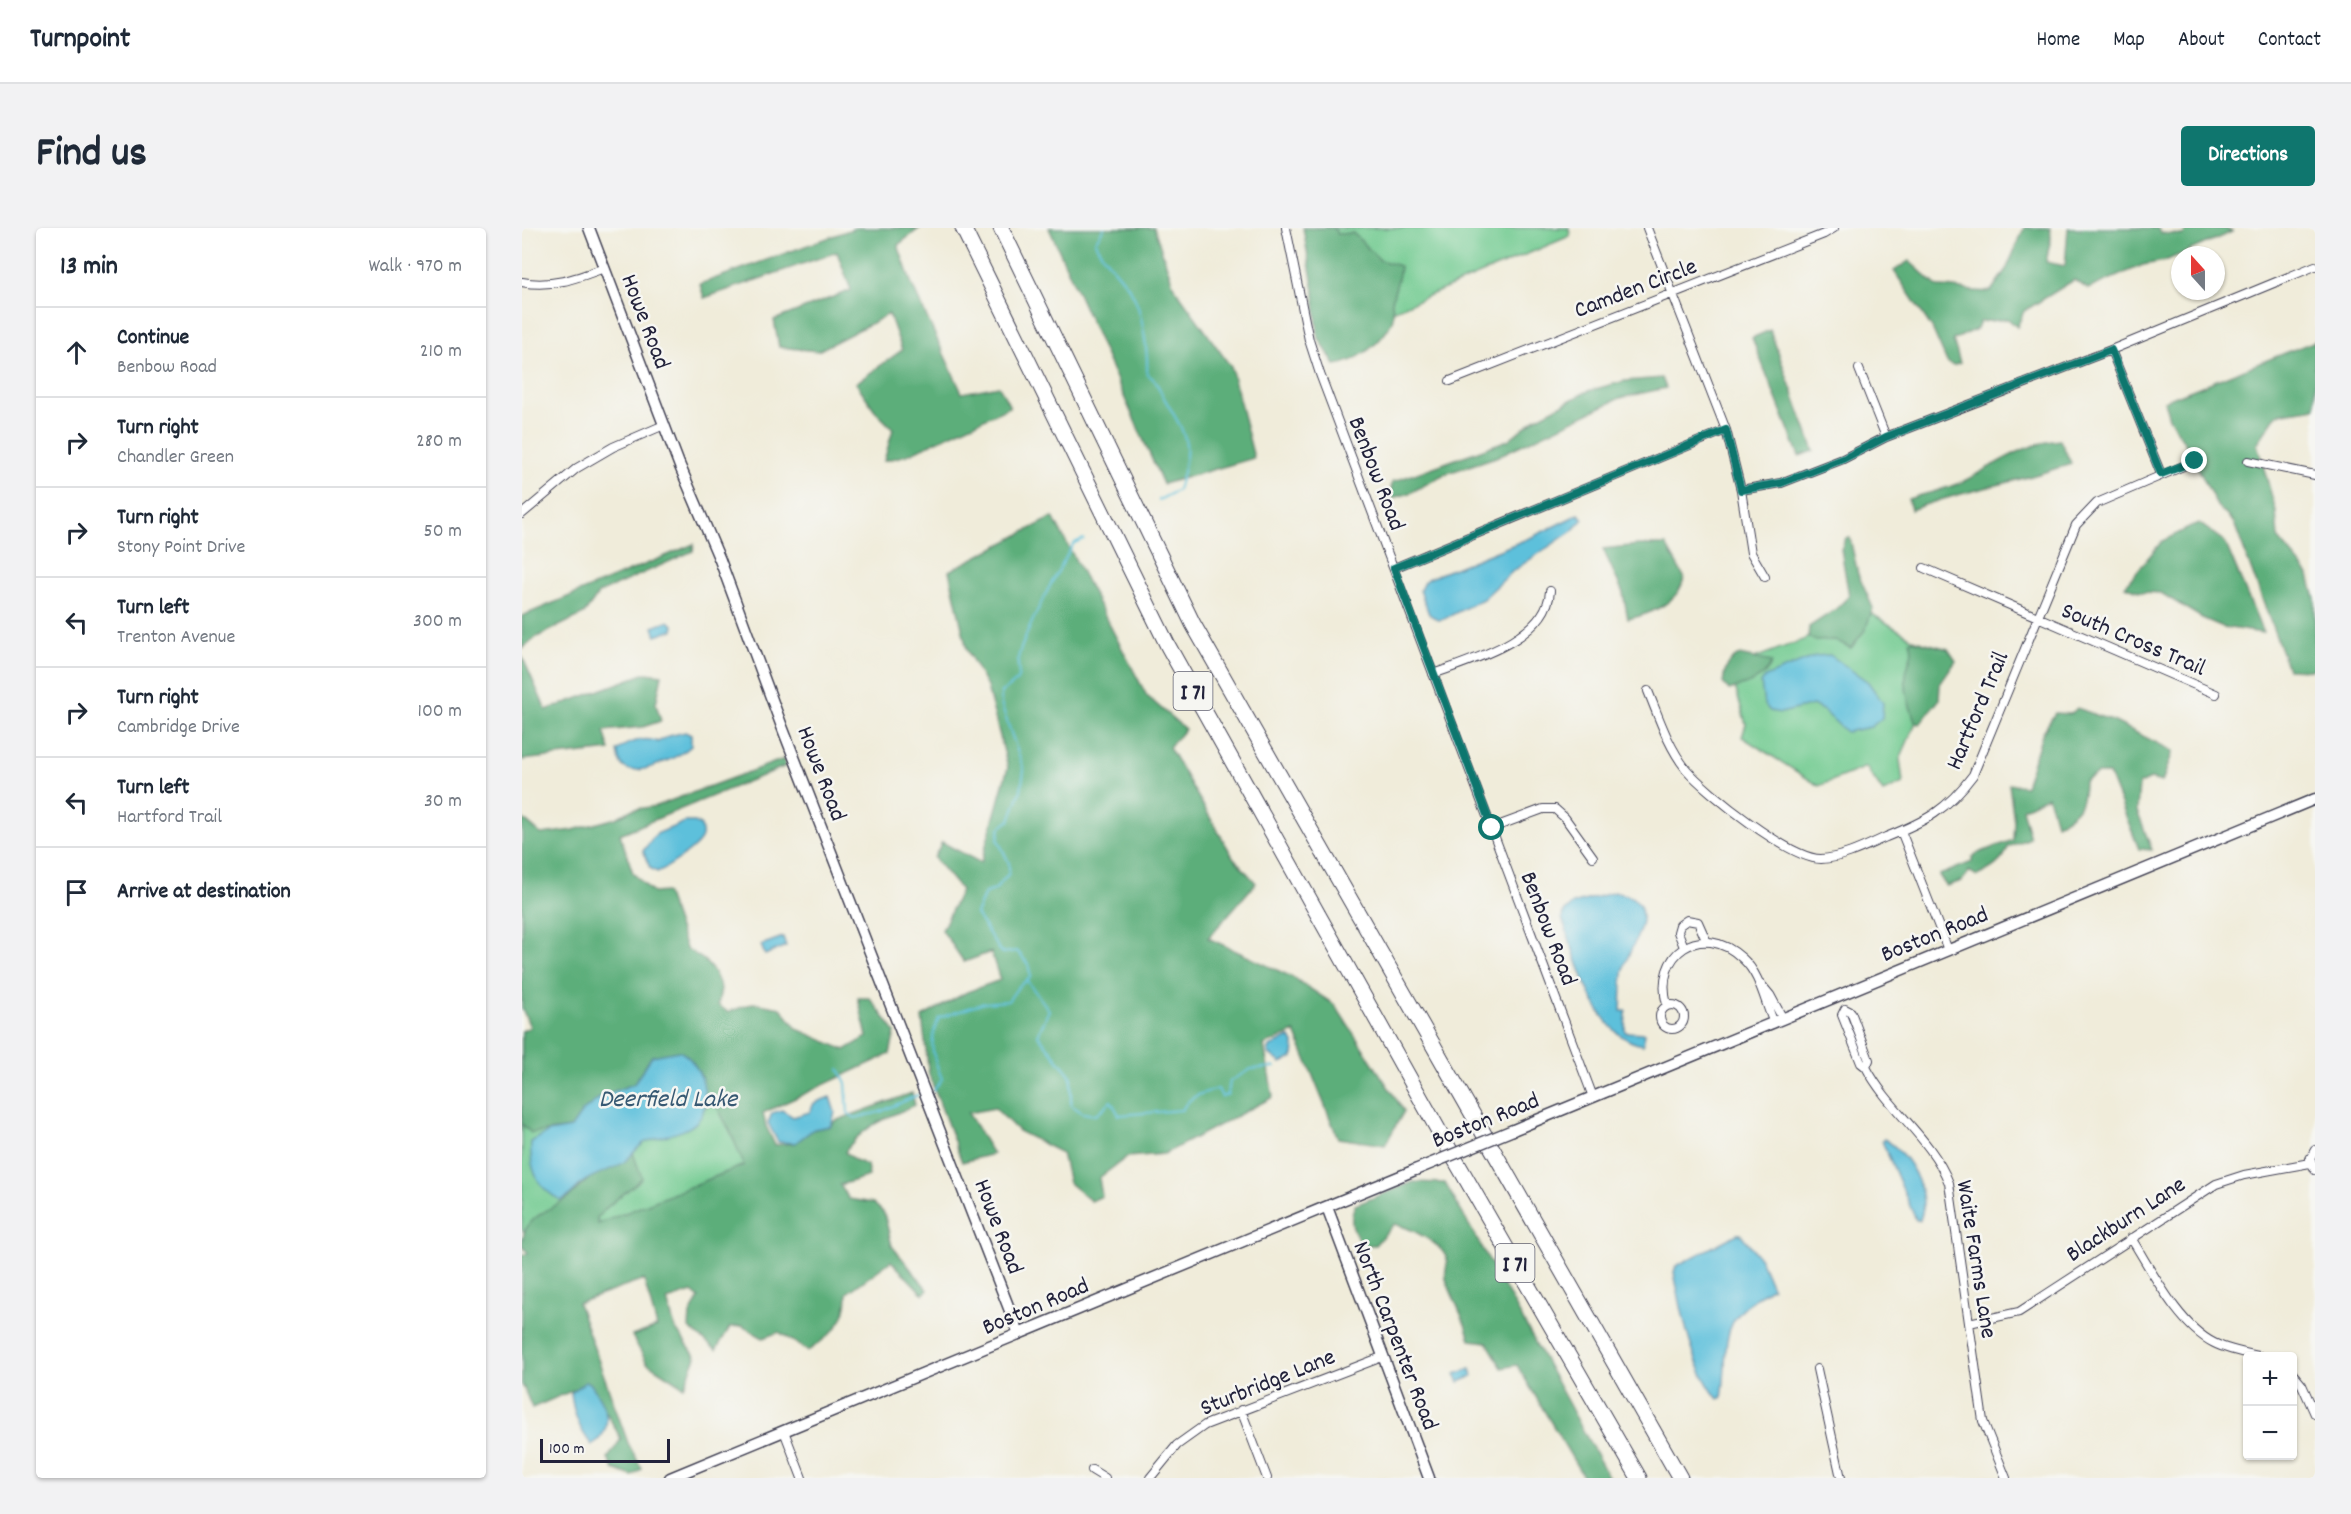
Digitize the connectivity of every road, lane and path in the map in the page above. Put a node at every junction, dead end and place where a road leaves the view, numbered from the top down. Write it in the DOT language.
graph roads {
  1 [pos="588,228"];
  2 [pos="963,228"];
  3 [pos="1001,228"];
  4 [pos="1286,228"];
  5 [pos="1647,228"];
  6 [pos="1834,228"];
  7 [pos="2315,266"];
  8 [pos="604,268"];
  9 [pos="522,282"];
  10 [pos="1674,293"];
  11 [pos="2111,350"];
  12 [pos="1859,369"];
  13 [pos="1450,381"];
  14 [pos="664,426"];
  15 [pos="1726,430"];
  16 [pos="1886,437"];
  17 [pos="2248,460"];
  18 [pos="2195,461"];
  19 [pos="2161,474"];
  20 [pos="2315,475"];
  21 [pos="1741,490"];
  22 [pos="522,514"];
  23 [pos="1394,568"];
  24 [pos="1924,568"];
  25 [pos="1765,577"];
  26 [pos="1551,591"];
  27 [pos="2037,618"];
  28 [pos="1433,674"];
  29 [pos="1648,691"];
  30 [pos="2216,694"];
  31 [pos="2315,799"];
  32 [pos="1492,828"];
  33 [pos="1901,831"];
  34 [pos="1593,857"];
  35 [pos="1706,940"];
  36 [pos="1684,947"];
  37 [pos="1948,950"];
  38 [pos="1839,995"];
  39 [pos="1667,1005"];
  40 [pos="1778,1021"];
  41 [pos="1593,1097"];
  42 [pos="2315,1150"];
  43 [pos="2313,1167"];
  44 [pos="1327,1207"];
  45 [pos="2131,1238"];
  46 [pos="1969,1323"];
  47 [pos="1019,1334"];
  48 [pos="2244,1352"];
  49 [pos="1382,1357"];
  50 [pos="1817,1369"];
  51 [pos="2297,1379"];
  52 [pos="1241,1410"];
  53 [pos="2315,1414"];
  54 [pos="784,1431"];
  55 [pos="1092,1470"];
  56 [pos="670,1478"];
  57 [pos="802,1478"];
  58 [pos="1104,1478"];
  59 [pos="1150,1478"];
  60 [pos="1267,1478"];
  61 [pos="1429,1478"];
  62 [pos="1639,1478"];
  63 [pos="1680,1478"];
  64 [pos="1841,1478"];
  65 [pos="2006,1478"];
  1 -- 8 [label="street, Howe Road"];
  2 -- 62 [label="highway, I 71"];
  3 -- 63 [label="highway, I 71"];
  4 -- 23 [label="street, Benbow Road"];
  5 -- 10 [label="street"];
  6 -- 10 [label="street, Camden Circle"];
  7 -- 11 [label="street"];
  8 -- 9 [label="street"];
  8 -- 14 [label="street, Howe Road"];
  10 -- 13 [label="street, Camden Circle"];
  10 -- 15 [label="street"];
  11 -- 16 [label="street"];
  11 -- 19 [label="street"];
  12 -- 16 [label="street"];
  14 -- 22 [label="street"];
  14 -- 47 [label="street, Howe Road"];
  15 -- 21 [label="street"];
  15 -- 23 [label="street"];
  16 -- 21 [label="street"];
  17 -- 20 [label="street"];
  18 -- 19 [label="street, Hartford Trail"];
  19 -- 27 [label="street, Hartford Trail"];
  21 -- 25 [label="street"];
  23 -- 28 [label="street, Benbow Road"];
  24 -- 27 [label="street, South Cross Trail"];
  26 -- 28 [label="street"];
  27 -- 30 [label="street, South Cross Trail"];
  27 -- 33 [label="street, Hartford Trail"];
  28 -- 32 [label="street, Benbow Road"];
  29 -- 33 [label="street, Hartford Trail"];
  31 -- 37 [label="street, Boston Road"];
  32 -- 34 [label="street"];
  32 -- 41 [label="street, Benbow Road"];
  33 -- 37 [label="street"];
  35 -- 36 [label="street"];
  35 -- 36 [label="street"];
  35 -- 40 [label="street"];
  36 -- 39 [label="street"];
  37 -- 38 [label="street, Boston Road"];
  38 -- 40 [label="street, Boston Road"];
  38 -- 46 [label="street, Waite Farms Lane"];
  40 -- 41 [label="street, Boston Road"];
  41 -- 44 [label="street, Boston Road, bridge"];
  42 -- 43 [label="street, Blackburn Lane"];
  43 -- 45 [label="street, Blackburn Lane"];
  44 -- 47 [label="street, Boston Road"];
  44 -- 49 [label="street, North Carpenter Road"];
  45 -- 46 [label="street, Blackburn Lane"];
  45 -- 48 [label="street"];
  46 -- 65 [label="street, Waite Farms Lane"];
  47 -- 54 [label="street, Boston Road"];
  49 -- 52 [label="street, Sturbridge Lane"];
  49 -- 61 [label="street, North Carpenter Road"];
  50 -- 64 [label="street"];
  51 -- 53 [label="street"];
  52 -- 59 [label="street, Sturbridge Lane"];
  52 -- 60 [label="street"];
  54 -- 56 [label="street, Boston Road"];
  54 -- 57 [label="street"];
  55 -- 58 [label="street"];
}
